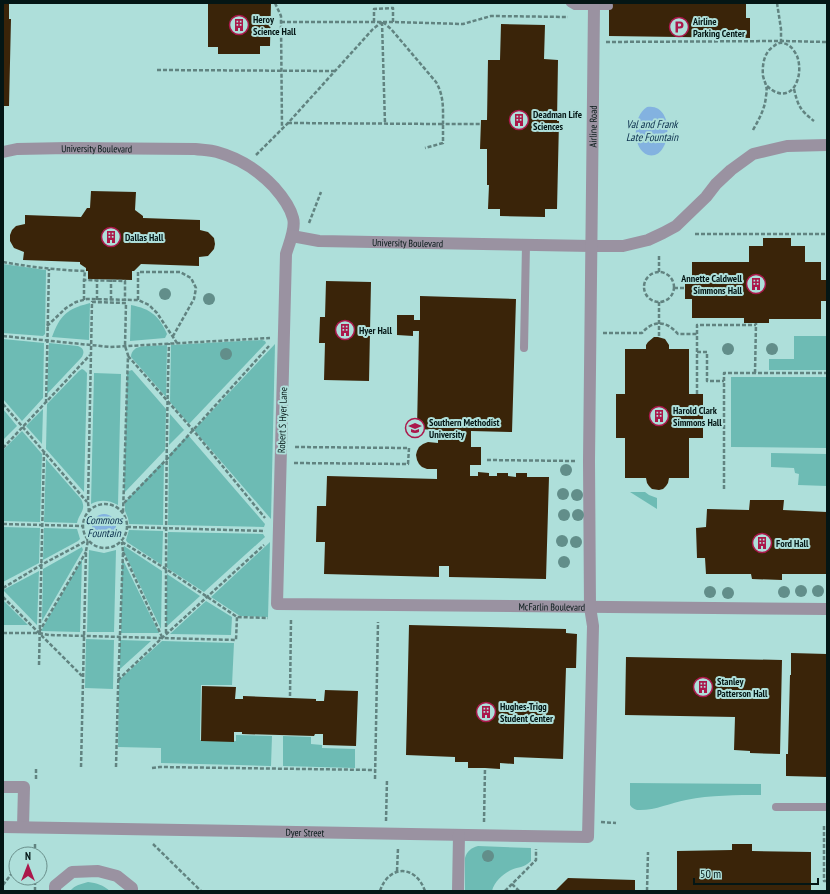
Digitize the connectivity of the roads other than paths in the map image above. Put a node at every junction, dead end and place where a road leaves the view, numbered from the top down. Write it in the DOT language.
graph roads {
  1 [pos="570,3"];
  2 [pos="594,4"];
  3 [pos="609,6"];
  4 [pos="827,146"];
  5 [pos="3,152"];
  6 [pos="292,236"];
  7 [pos="526,245"];
  8 [pos="591,246"];
  9 [pos="524,348"];
  10 [pos="277,604"];
  11 [pos="590,607"];
  12 [pos="827,608"];
  13 [pos="3,787"];
  14 [pos="776,807"];
  15 [pos="827,808"];
  16 [pos="3,827"];
  17 [pos="23,827"];
  18 [pos="459,835"];
  19 [pos="588,837"];
  20 [pos="55,891"];
  21 [pos="132,891"];
  22 [pos="458,891"];
  1 -- 2 [label="lane"];
  2 -- 3 [label="lane"];
  2 -- 8 [label="street, Airline Road"];
  4 -- 8 [label="street, University Boulevard"];
  5 -- 6 [label="street, University Boulevard"];
  6 -- 7 [label="street, University Boulevard"];
  6 -- 10 [label="street, Robert S Hyer Lane"];
  7 -- 8 [label="street, University Boulevard"];
  7 -- 9 [label="lane"];
  8 -- 11 [label="street, Airline Road"];
  10 -- 11 [label="street, McFarlin Boulevard"];
  11 -- 12 [label="street, McFarlin Boulevard"];
  11 -- 19 [label="street, Airline Road"];
  13 -- 17 [label="street"];
  14 -- 15 [label="lane"];
  16 -- 17 [label="street, Dyer Street"];
  17 -- 18 [label="street, Dyer Street"];
  18 -- 19 [label="street, Dyer Street"];
  18 -- 22 [label="street"];
  20 -- 21 [label="street"];
}
